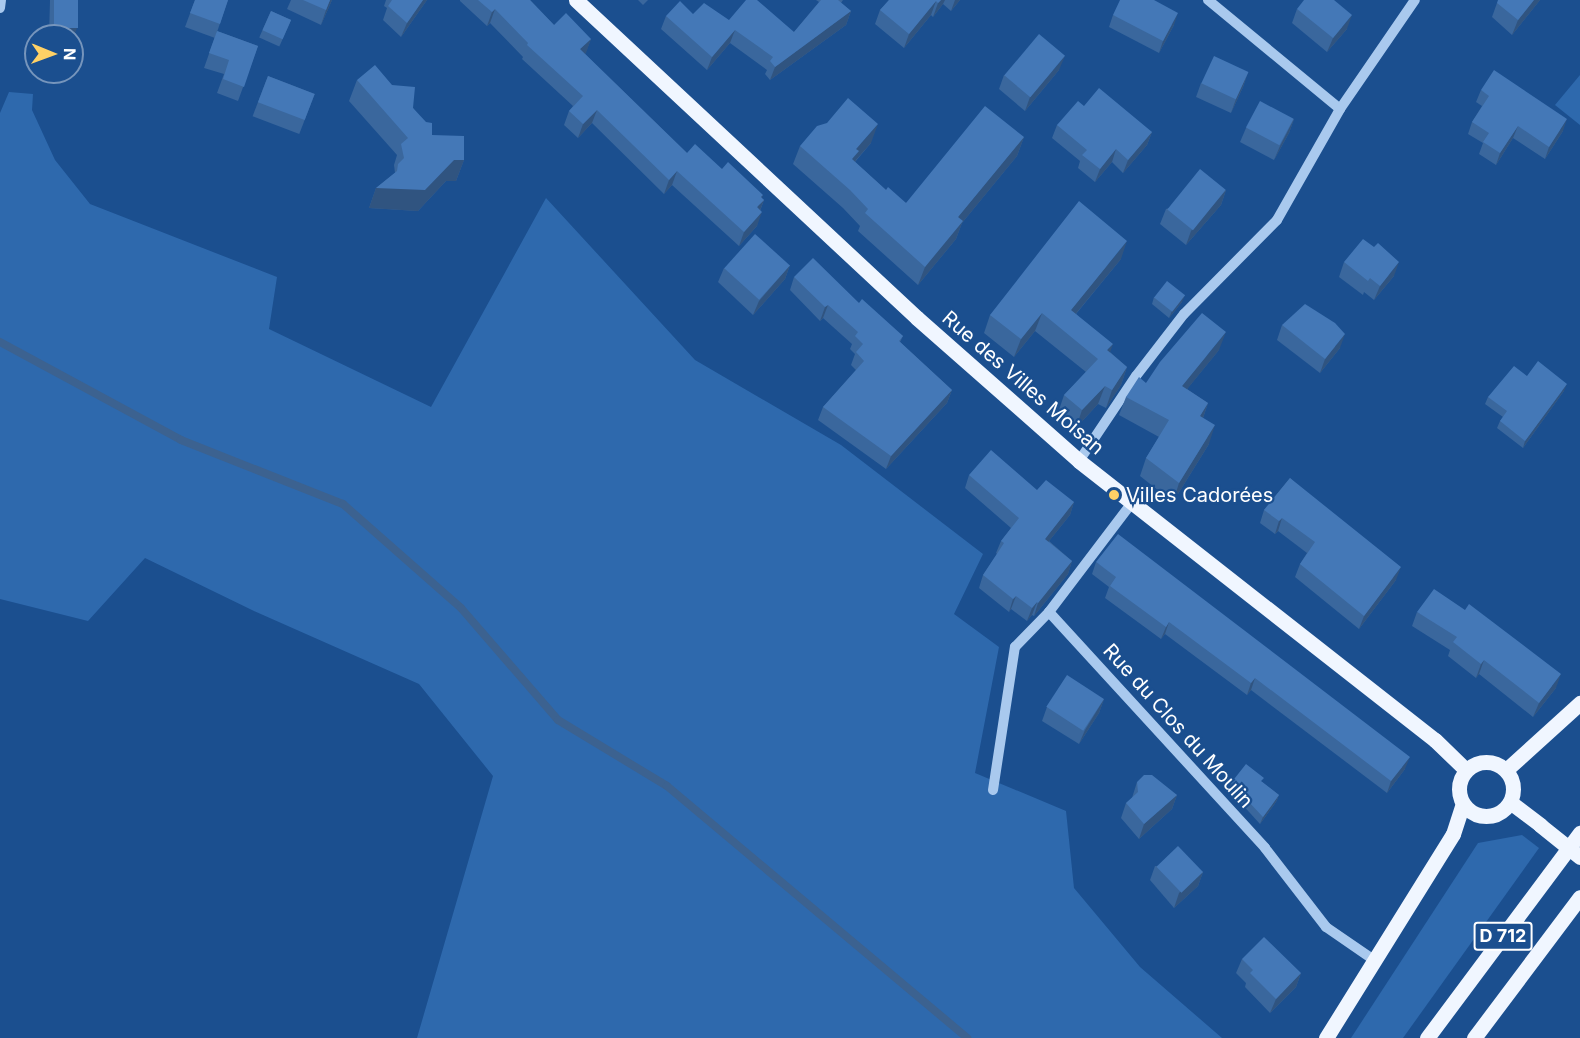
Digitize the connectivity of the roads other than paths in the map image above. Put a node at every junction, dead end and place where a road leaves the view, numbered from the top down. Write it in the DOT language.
graph roads {
  1 [pos="1,0"];
  2 [pos="576,0"];
  3 [pos="1208,0"];
  4 [pos="1415,0"];
  5 [pos="0,8"];
  6 [pos="1340,110"];
  7 [pos="1079,461"];
  8 [pos="1131,504"];
  9 [pos="1049,612"];
  10 [pos="1580,703"];
  11 [pos="1467,770"];
  12 [pos="1506,770"];
  13 [pos="993,790"];
  14 [pos="1510,802"];
  15 [pos="1463,804"];
  16 [pos="1580,833"];
  17 [pos="1580,857"];
  18 [pos="1580,897"];
  19 [pos="1374,960"];
  20 [pos="1326,1038"];
  21 [pos="1427,1038"];
  22 [pos="1474,1038"];
  1 -- 5 [label="street"];
  2 -- 7 [label="main road, Rue des Villes Moisan"];
  3 -- 6 [label="street"];
  4 -- 6 [label="street"];
  6 -- 7 [label="street"];
  7 -- 8 [label="main road, Rue des Villes Moisan"];
  8 -- 9 [label="street"];
  8 -- 11 [label="main road, Rue des Villes Moisan"];
  9 -- 13 [label="street"];
  9 -- 19 [label="street, Rue du Clos du Moulin"];
  10 -- 12 [label="main road"];
  11 -- 12 [label="main road"];
  11 -- 15 [label="main road"];
  12 -- 14 [label="main road"];
  14 -- 15 [label="main road"];
  14 -- 17 [label="main road, bridge"];
  15 -- 19 [label="main road"];
  16 -- 21 [label="main road, D 712"];
  18 -- 22 [label="main road, D 712"];
  19 -- 20 [label="main road"];
}
